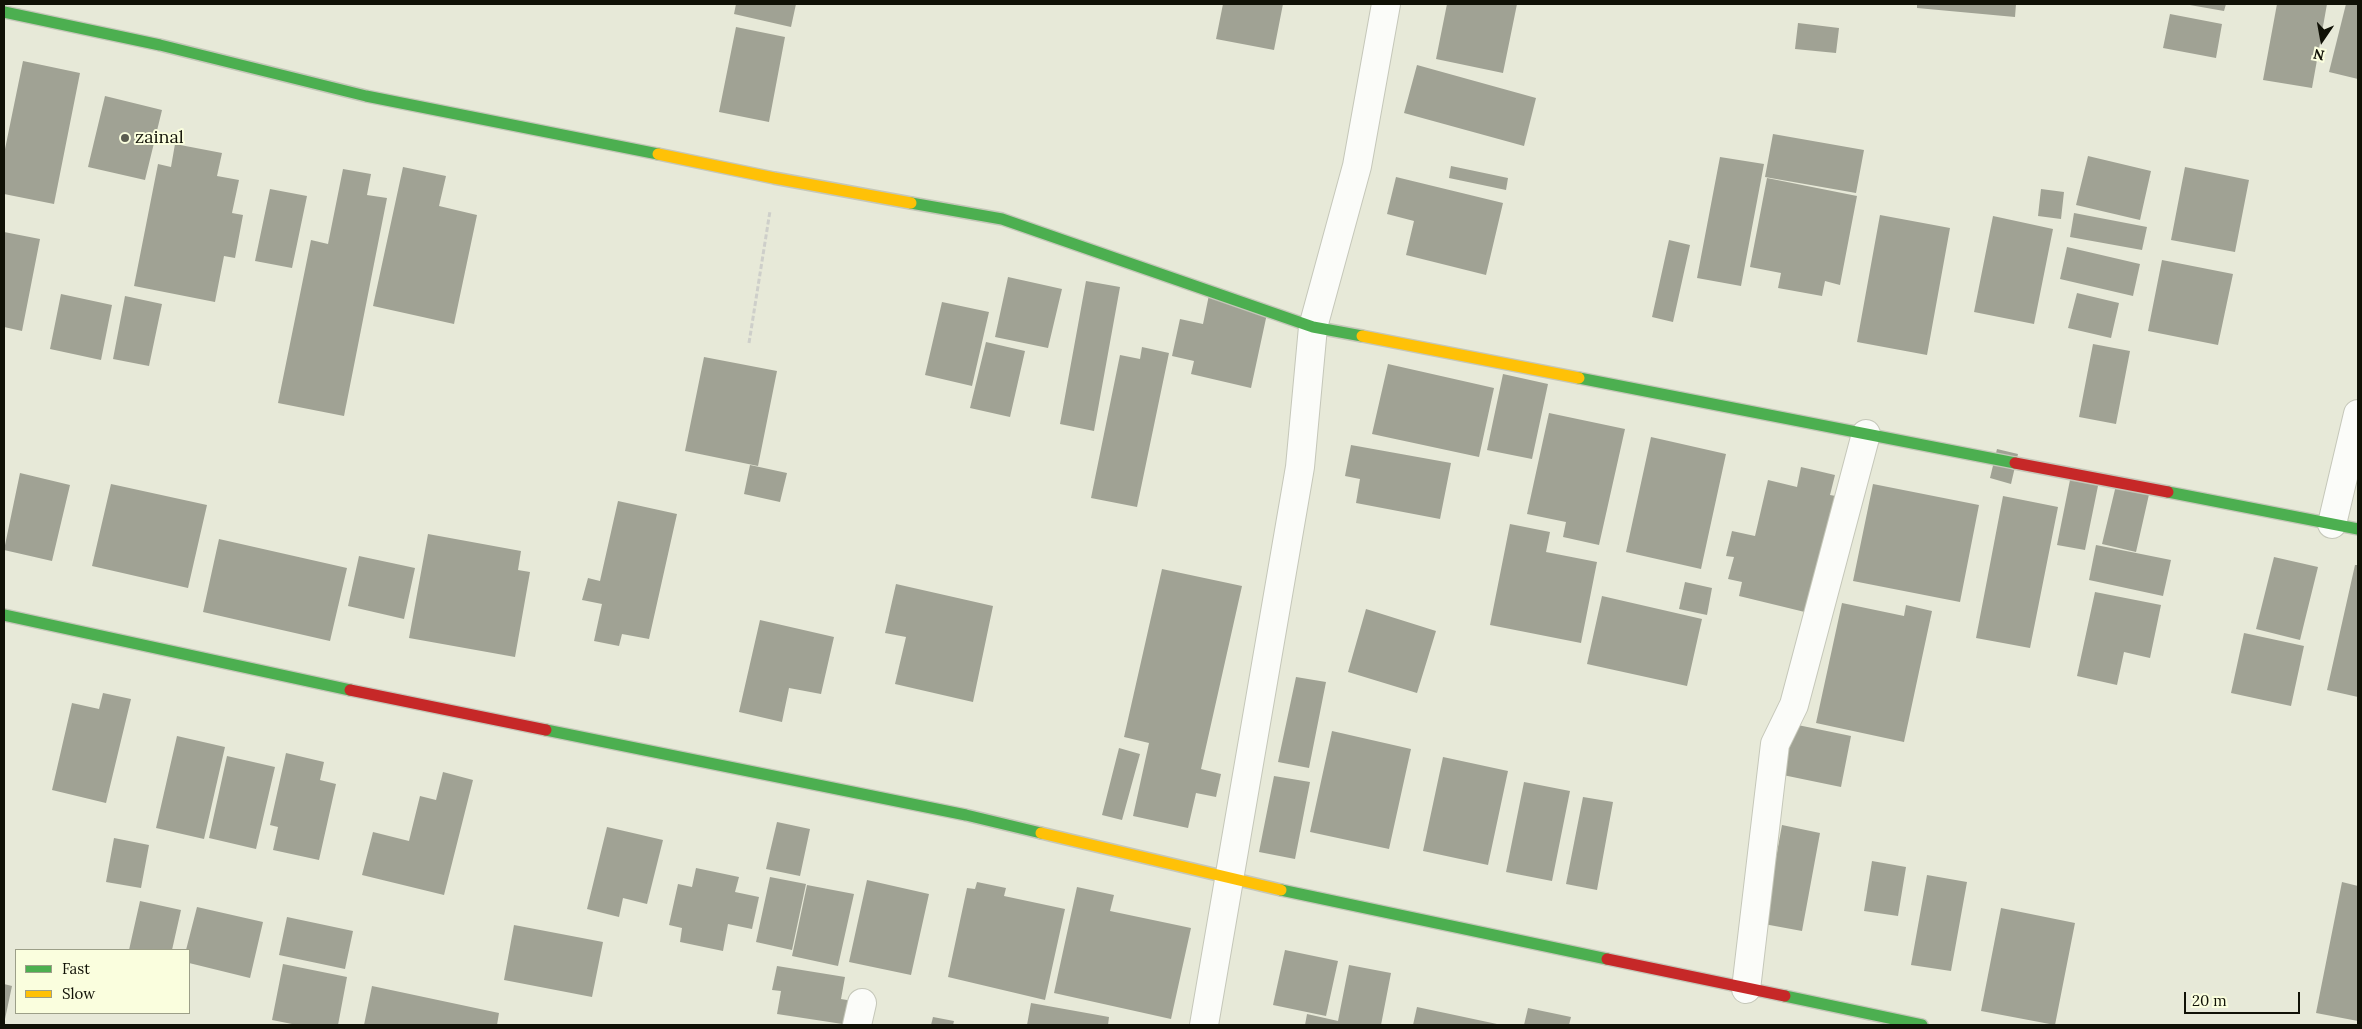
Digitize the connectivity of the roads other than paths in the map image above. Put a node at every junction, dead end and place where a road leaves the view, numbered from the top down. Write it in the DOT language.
graph roads {
  1 [pos="1386,4"];
  2 [pos="4,12"];
  3 [pos="1313,327"];
  4 [pos="2358,414"];
  5 [pos="1866,434"];
  6 [pos="2345,526"];
  7 [pos="4,615"];
  8 [pos="1228,879"];
  9 [pos="1746,989"];
  10 [pos="1204,1025"];
  11 [pos="1922,1025"];
  1 -- 3 [label="street"];
  2 -- 3 [label="street"];
  3 -- 5 [label="street"];
  3 -- 8 [label="street"];
  4 -- 6 [label="street"];
  5 -- 6 [label="street"];
  5 -- 9 [label="street"];
  7 -- 8 [label="street"];
  8 -- 9 [label="street"];
  8 -- 10 [label="street"];
  9 -- 11 [label="street"];
}
